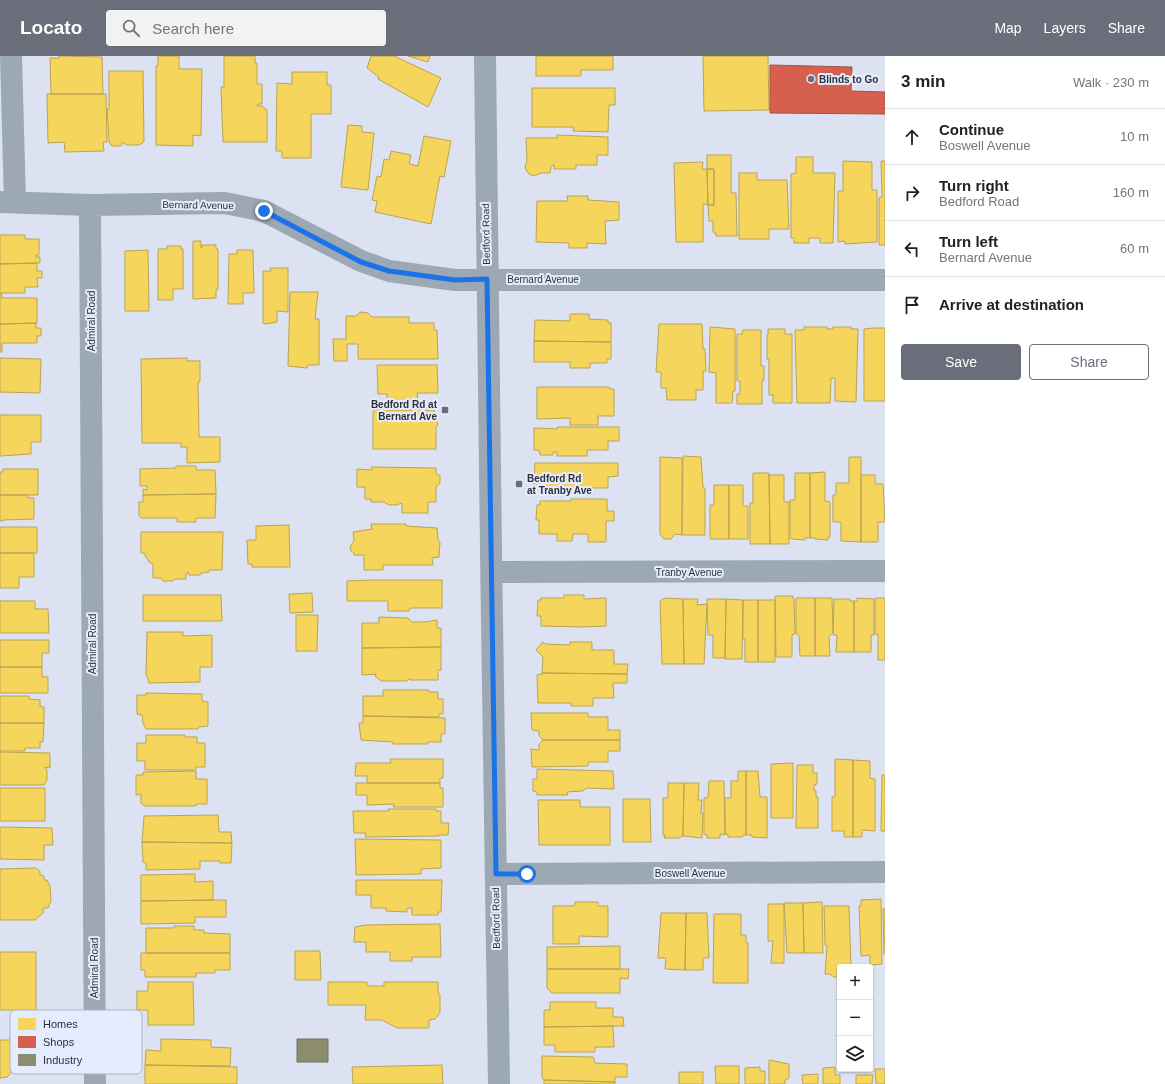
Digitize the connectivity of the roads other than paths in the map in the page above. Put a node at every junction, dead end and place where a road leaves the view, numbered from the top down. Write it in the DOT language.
graph roads {
  1 [pos="11,56"];
  2 [pos="485,56"];
  3 [pos="7,202"];
  4 [pos="90,205"];
  5 [pos="487,279"];
  6 [pos="885,280"];
  7 [pos="885,571"];
  8 [pos="492,572"];
  9 [pos="885,872"];
  10 [pos="496,874"];
  11 [pos="95,1010"];
  12 [pos="95,1074"];
  13 [pos="95,1084"];
  14 [pos="498,1084"];
  1 -- 3 [label="street"];
  2 -- 5 [label="street, Bedford Road"];
  3 -- 4 [label="street, Bernard Avenue"];
  4 -- 5 [label="street, Bernard Avenue"];
  4 -- 11 [label="street, Admiral Road"];
  5 -- 6 [label="street, Bernard Avenue"];
  5 -- 8 [label="street, Bedford Road"];
  7 -- 8 [label="street, Tranby Avenue"];
  8 -- 10 [label="street, Bedford Road"];
  9 -- 10 [label="street, Boswell Avenue"];
  10 -- 14 [label="street, Bedford Road"];
  12 -- 13 [label="street, Admiral Road"];
}
